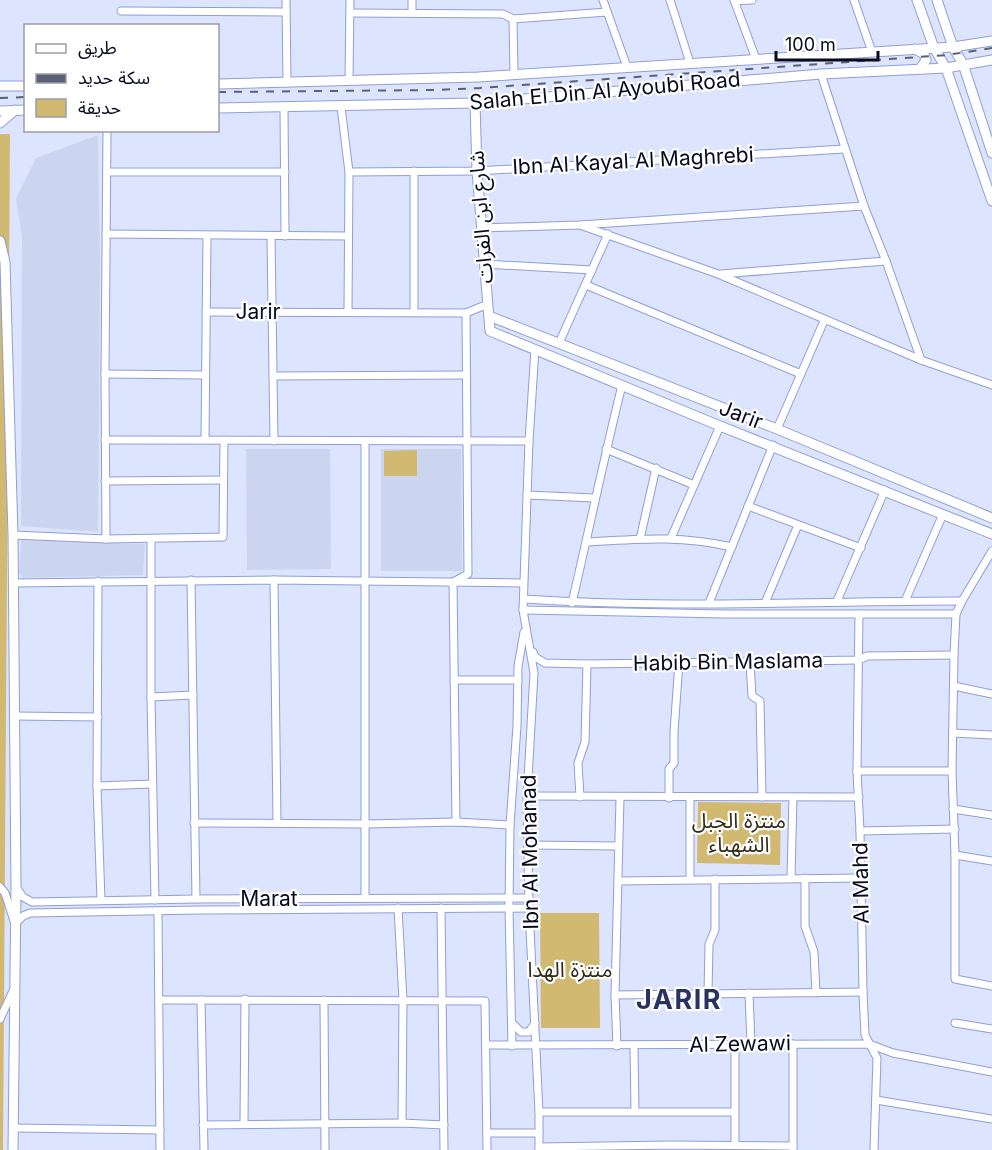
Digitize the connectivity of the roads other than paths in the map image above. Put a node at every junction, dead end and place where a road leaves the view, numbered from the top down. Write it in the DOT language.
graph roads {
  1 [pos="286,0"];
  2 [pos="350,0"];
  3 [pos="412,0"];
  4 [pos="603,0"];
  5 [pos="669,0"];
  6 [pos="752,0"];
  7 [pos="854,0"];
  8 [pos="917,0"];
  9 [pos="937,0"];
  10 [pos="734,1"];
  11 [pos="121,11"];
  12 [pos="286,12"];
  13 [pos="350,12"];
  14 [pos="412,12"];
  15 [pos="607,12"];
  16 [pos="513,19"];
  17 [pos="992,41"];
  18 [pos="953,47"];
  19 [pos="934,48"];
  20 [pos="915,49"];
  21 [pos="872,52"];
  22 [pos="756,59"];
  23 [pos="992,60"];
  24 [pos="690,63"];
  25 [pos="963,64"];
  26 [pos="627,67"];
  27 [pos="946,68"];
  28 [pos="920,69"];
  29 [pos="821,74"];
  30 [pos="514,75"];
  31 [pos="967,76"];
  32 [pos="349,80"];
  33 [pos="287,83"];
  34 [pos="219,84"];
  35 [pos="952,84"];
  36 [pos="0,86"];
  37 [pos="24,86"];
  38 [pos="475,103"];
  39 [pos="284,107"];
  40 [pos="341,107"];
  41 [pos="219,108"];
  42 [pos="20,110"];
  43 [pos="0,111"];
  44 [pos="0,123"];
  45 [pos="107,132"];
  46 [pos="844,149"];
  47 [pos="992,153"];
  48 [pos="414,171"];
  49 [pos="477,171"];
  50 [pos="107,172"];
  51 [pos="285,172"];
  52 [pos="349,172"];
  53 [pos="992,201"];
  54 [pos="864,206"];
  55 [pos="580,225"];
  56 [pos="482,228"];
  57 [pos="106,234"];
  58 [pos="608,234"];
  59 [pos="207,236"];
  60 [pos="271,236"];
  61 [pos="285,236"];
  62 [pos="348,236"];
  63 [pos="0,240"];
  64 [pos="886,261"];
  65 [pos="484,264"];
  66 [pos="592,270"];
  67 [pos="718,274"];
  68 [pos="0,281"];
  69 [pos="586,285"];
  70 [pos="5,298"];
  71 [pos="488,304"];
  72 [pos="206,312"];
  73 [pos="348,312"];
  74 [pos="414,312"];
  75 [pos="272,313"];
  76 [pos="466,313"];
  77 [pos="489,316"];
  78 [pos="824,321"];
  79 [pos="490,330"];
  80 [pos="559,343"];
  81 [pos="535,350"];
  82 [pos="921,360"];
  83 [pos="105,374"];
  84 [pos="801,374"];
  85 [pos="205,375"];
  86 [pos="273,375"];
  87 [pos="466,375"];
  88 [pos="622,385"];
  89 [pos="992,385"];
  90 [pos="720,426"];
  91 [pos="777,429"];
  92 [pos="205,439"];
  93 [pos="105,440"];
  94 [pos="224,440"];
  95 [pos="274,441"];
  96 [pos="365,441"];
  97 [pos="467,441"];
  98 [pos="529,441"];
  99 [pos="773,445"];
  100 [pos="606,449"];
  101 [pos="656,468"];
  102 [pos="223,480"];
  103 [pos="105,481"];
  104 [pos="694,484"];
  105 [pos="885,490"];
  106 [pos="527,495"];
  107 [pos="594,498"];
  108 [pos="748,506"];
  109 [pos="943,513"];
  110 [pos="992,518"];
  111 [pos="798,525"];
  112 [pos="992,534"];
  113 [pos="13,535"];
  114 [pos="640,538"];
  115 [pos="672,538"];
  116 [pos="106,539"];
  117 [pos="151,539"];
  118 [pos="587,542"];
  119 [pos="732,547"];
  120 [pos="861,548"];
  121 [pos="992,551"];
  122 [pos="190,580"];
  123 [pos="274,580"];
  124 [pos="366,580"];
  125 [pos="98,581"];
  126 [pos="150,582"];
  127 [pos="453,582"];
  128 [pos="14,583"];
  129 [pos="523,583"];
  130 [pos="524,599"];
  131 [pos="962,600"];
  132 [pos="906,601"];
  133 [pos="837,602"];
  134 [pos="572,603"];
  135 [pos="709,603"];
  136 [pos="765,603"];
  137 [pos="523,610"];
  138 [pos="859,614"];
  139 [pos="956,614"];
  140 [pos="525,627"];
  141 [pos="954,655"];
  142 [pos="859,660"];
  143 [pos="679,662"];
  144 [pos="750,663"];
  145 [pos="587,664"];
  146 [pos="454,680"];
  147 [pos="518,680"];
  148 [pos="954,686"];
  149 [pos="992,694"];
  150 [pos="193,695"];
  151 [pos="151,697"];
  152 [pos="15,716"];
  153 [pos="98,717"];
  154 [pos="953,734"];
  155 [pos="992,735"];
  156 [pos="857,771"];
  157 [pos="952,771"];
  158 [pos="152,784"];
  159 [pos="97,786"];
  160 [pos="527,796"];
  161 [pos="580,796"];
  162 [pos="793,797"];
  163 [pos="859,797"];
  164 [pos="620,798"];
  165 [pos="669,798"];
  166 [pos="690,798"];
  167 [pos="762,798"];
  168 [pos="953,809"];
  169 [pos="992,815"];
  170 [pos="456,822"];
  171 [pos="194,823"];
  172 [pos="277,823"];
  173 [pos="366,824"];
  174 [pos="510,825"];
  175 [pos="955,829"];
  176 [pos="860,831"];
  177 [pos="528,845"];
  178 [pos="618,846"];
  179 [pos="956,855"];
  180 [pos="992,861"];
  181 [pos="791,877"];
  182 [pos="805,878"];
  183 [pos="861,878"];
  184 [pos="690,879"];
  185 [pos="715,879"];
  186 [pos="618,880"];
  187 [pos="0,886"];
  188 [pos="16,887"];
  189 [pos="364,898"];
  190 [pos="484,898"];
  191 [pos="509,898"];
  192 [pos="529,898"];
  193 [pos="196,899"];
  194 [pos="101,900"];
  195 [pos="155,900"];
  196 [pos="48,902"];
  197 [pos="398,908"];
  198 [pos="441,908"];
  199 [pos="509,908"];
  200 [pos="529,908"];
  201 [pos="485,909"];
  202 [pos="159,912"];
  203 [pos="50,913"];
  204 [pos="15,924"];
  205 [pos="992,986"];
  206 [pos="14,990"];
  207 [pos="863,992"];
  208 [pos="749,993"];
  209 [pos="816,993"];
  210 [pos="708,994"];
  211 [pos="615,995"];
  212 [pos="245,999"];
  213 [pos="403,999"];
  214 [pos="442,999"];
  215 [pos="159,1000"];
  216 [pos="201,1000"];
  217 [pos="324,1000"];
  218 [pos="0,1018"];
  219 [pos="535,1023"];
  220 [pos="955,1023"];
  221 [pos="513,1024"];
  222 [pos="992,1029"];
  223 [pos="735,1044"];
  224 [pos="751,1044"];
  225 [pos="793,1044"];
  226 [pos="869,1044"];
  227 [pos="486,1046"];
  228 [pos="512,1046"];
  229 [pos="535,1046"];
  230 [pos="617,1046"];
  231 [pos="634,1046"];
  232 [pos="992,1072"];
  233 [pos="876,1100"];
  234 [pos="636,1111"];
  235 [pos="539,1112"];
  236 [pos="734,1112"];
  237 [pos="992,1119"];
  238 [pos="402,1123"];
  239 [pos="244,1124"];
  240 [pos="324,1124"];
  241 [pos="203,1125"];
  242 [pos="444,1125"];
  243 [pos="14,1128"];
  244 [pos="160,1130"];
  245 [pos="487,1133"];
  246 [pos="539,1133"];
  247 [pos="735,1144"];
  248 [pos="671,1147"];
  249 [pos="539,1148"];
  250 [pos="605,1148"];
  251 [pos="793,1148"];
  252 [pos="14,1150"];
  253 [pos="160,1150"];
  254 [pos="204,1150"];
  255 [pos="325,1150"];
  256 [pos="444,1150"];
  257 [pos="487,1150"];
  258 [pos="874,1150"];
  1 -- 12 [label="street"];
  2 -- 13 [label="street"];
  3 -- 14 [label="street"];
  4 -- 15 [label="street"];
  5 -- 24 [label="street"];
  6 -- 10 [label="street"];
  7 -- 21 [label="street"];
  8 -- 19 [label="main road"];
  9 -- 18 [label="main road"];
  10 -- 22 [label="street"];
  11 -- 12 [label="street"];
  12 -- 33 [label="street"];
  13 -- 14 [label="street"];
  13 -- 32 [label="street"];
  14 -- 16 [label="street"];
  15 -- 16 [label="street"];
  15 -- 26 [label="street"];
  16 -- 30 [label="street"];
  17 -- 18 [label="main road, Salah El Din Al Ayoubi Road"];
  18 -- 19 [label="main road, Salah El Din Al Ayoubi Road"];
  18 -- 25 [label="main road"];
  19 -- 20 [label="main road, Salah El Din Al Ayoubi Road"];
  19 -- 27 [label="main road"];
  20 -- 21 [label="main road, Salah El Din Al Ayoubi Road"];
  20 -- 28 [label="main road"];
  21 -- 22 [label="main road, Salah El Din Al Ayoubi Road"];
  22 -- 24 [label="main road, Salah El Din Al Ayoubi Road"];
  23 -- 25 [label="main road, Salah El Din Al Ayoubi Road"];
  24 -- 26 [label="main road, Salah El Din Al Ayoubi Road"];
  25 -- 27 [label="main road, Salah El Din Al Ayoubi Road"];
  25 -- 31 [label="main road"];
  26 -- 30 [label="main road, Salah El Din Al Ayoubi Road"];
  27 -- 28 [label="main road, Salah El Din Al Ayoubi Road"];
  27 -- 35 [label="main road"];
  28 -- 29 [label="main road, Salah El Din Al Ayoubi Road"];
  29 -- 38 [label="main road, Salah El Din Al Ayoubi Road"];
  29 -- 46 [label="street"];
  30 -- 32 [label="main road, Salah El Din Al Ayoubi Road"];
  31 -- 35 [label="main road"];
  31 -- 47 [label="main road"];
  32 -- 33 [label="main road, Salah El Din Al Ayoubi Road"];
  33 -- 34 [label="main road, Salah El Din Al Ayoubi Road"];
  35 -- 53 [label="main road"];
  36 -- 37 [label="main road"];
  38 -- 40 [label="main road, Salah El Din Al Ayoubi Road"];
  38 -- 49 [label="main road, شارع ابن الفرات"];
  39 -- 40 [label="main road, Salah El Din Al Ayoubi Road"];
  39 -- 41 [label="main road, Salah El Din Al Ayoubi Road"];
  39 -- 51 [label="street"];
  40 -- 52 [label="street"];
  42 -- 43 [label="main road"];
  42 -- 44 [label="main road"];
  45 -- 50 [label="street"];
  46 -- 49 [label="street, Ibn Al Kayal Al Maghrebi"];
  46 -- 54 [label="street"];
  48 -- 49 [label="street, Ibn Al Kayal Al Maghrebi"];
  48 -- 52 [label="street, Ibn Al Kayal Al Maghrebi"];
  48 -- 74 [label="street"];
  49 -- 56 [label="main road, شارع ابن الفرات"];
  50 -- 51 [label="street"];
  50 -- 57 [label="street"];
  51 -- 61 [label="street"];
  52 -- 62 [label="street"];
  54 -- 55 [label="street"];
  54 -- 64 [label="street"];
  55 -- 56 [label="street"];
  55 -- 58 [label="street"];
  56 -- 65 [label="main road, شارع ابن الفرات"];
  57 -- 59 [label="street"];
  57 -- 83 [label="street"];
  58 -- 66 [label="street"];
  58 -- 67 [label="street"];
  59 -- 60 [label="street"];
  59 -- 72 [label="street"];
  60 -- 61 [label="street"];
  60 -- 75 [label="street"];
  61 -- 62 [label="street"];
  62 -- 73 [label="street"];
  63 -- 70 [label="main road"];
  64 -- 67 [label="street"];
  64 -- 82 [label="street"];
  65 -- 66 [label="street"];
  65 -- 71 [label="main road, شارع ابن الفرات"];
  66 -- 69 [label="street"];
  67 -- 78 [label="street"];
  68 -- 70 [label="main road"];
  69 -- 80 [label="street"];
  69 -- 84 [label="street"];
  70 -- 113 [label="main road"];
  71 -- 76 [label="street, Jarir"];
  71 -- 77 [label="main road, شارع ابن الفرات"];
  72 -- 75 [label="street, Jarir"];
  72 -- 85 [label="street"];
  73 -- 74 [label="street, Jarir"];
  73 -- 75 [label="street, Jarir"];
  74 -- 76 [label="street, Jarir"];
  75 -- 86 [label="street"];
  76 -- 87 [label="street"];
  77 -- 79 [label="main road, شارع ابن الفرات"];
  77 -- 80 [label="main road, Jarir"];
  78 -- 82 [label="street"];
  78 -- 84 [label="street"];
  79 -- 81 [label="main road, Jarir"];
  80 -- 91 [label="main road, Jarir"];
  81 -- 88 [label="main road, Jarir"];
  81 -- 98 [label="street, Ibn Al Mohanad"];
  82 -- 89 [label="street"];
  83 -- 85 [label="street"];
  83 -- 93 [label="street"];
  84 -- 91 [label="street"];
  85 -- 92 [label="street"];
  86 -- 87 [label="street"];
  86 -- 95 [label="street"];
  87 -- 97 [label="street"];
  88 -- 90 [label="main road, Jarir"];
  88 -- 100 [label="street"];
  90 -- 99 [label="main road, Jarir"];
  90 -- 104 [label="street"];
  91 -- 110 [label="main road, Jarir"];
  92 -- 93 [label="street"];
  92 -- 94 [label="street"];
  93 -- 103 [label="street"];
  94 -- 95 [label="street"];
  94 -- 102 [label="street"];
  95 -- 96 [label="street"];
  96 -- 97 [label="street"];
  96 -- 124 [label="street"];
  97 -- 98 [label="street"];
  97 -- 127 [label="street"];
  98 -- 106 [label="street, Ibn Al Mohanad"];
  99 -- 105 [label="main road, Jarir"];
  99 -- 108 [label="street"];
  100 -- 101 [label="street"];
  100 -- 107 [label="street"];
  101 -- 104 [label="street"];
  101 -- 114 [label="street"];
  102 -- 103 [label="street"];
  102 -- 117 [label="street"];
  103 -- 116 [label="street"];
  104 -- 115 [label="street"];
  105 -- 109 [label="main road, Jarir"];
  105 -- 120 [label="street"];
  106 -- 107 [label="street"];
  106 -- 129 [label="street, Ibn Al Mohanad"];
  107 -- 118 [label="street"];
  108 -- 111 [label="street"];
  108 -- 119 [label="street"];
  109 -- 112 [label="main road, Jarir"];
  109 -- 132 [label="street"];
  111 -- 120 [label="street"];
  111 -- 136 [label="street"];
  113 -- 116 [label="street"];
  113 -- 128 [label="main road"];
  114 -- 115 [label="street"];
  114 -- 118 [label="street"];
  115 -- 119 [label="street"];
  116 -- 117 [label="street"];
  117 -- 126 [label="street"];
  118 -- 134 [label="street"];
  119 -- 135 [label="street"];
  120 -- 133 [label="street"];
  121 -- 131 [label="street"];
  122 -- 123 [label="street"];
  122 -- 126 [label="street"];
  122 -- 150 [label="street"];
  123 -- 124 [label="street"];
  123 -- 172 [label="street"];
  124 -- 127 [label="street"];
  124 -- 173 [label="street"];
  125 -- 126 [label="street"];
  125 -- 128 [label="street"];
  125 -- 153 [label="street"];
  126 -- 151 [label="street"];
  127 -- 129 [label="street"];
  127 -- 146 [label="street"];
  128 -- 152 [label="main road"];
  129 -- 130 [label="street, Ibn Al Mohanad"];
  130 -- 134 [label="street"];
  130 -- 137 [label="street, Ibn Al Mohanad"];
  131 -- 132 [label="street"];
  131 -- 139 [label="street"];
  132 -- 133 [label="street"];
  133 -- 136 [label="street"];
  134 -- 135 [label="street"];
  135 -- 136 [label="street"];
  137 -- 138 [label="street"];
  137 -- 140 [label="street, Ibn Al Mohanad"];
  138 -- 139 [label="street"];
  138 -- 142 [label="street, Al Mahd"];
  139 -- 141 [label="street"];
  140 -- 145 [label="street, Habib Bin Maslama"];
  140 -- 147 [label="street, Ibn Al Mohanad"];
  140 -- 160 [label="street, Ibn Al Mohanad"];
  141 -- 142 [label="street, Habib Bin Maslama"];
  141 -- 148 [label="street"];
  142 -- 144 [label="street, Habib Bin Maslama"];
  142 -- 156 [label="street, Al Mahd"];
  143 -- 144 [label="street, Habib Bin Maslama"];
  143 -- 145 [label="street, Habib Bin Maslama"];
  143 -- 165 [label="street"];
  144 -- 167 [label="street"];
  145 -- 161 [label="street"];
  146 -- 147 [label="street"];
  146 -- 170 [label="street"];
  147 -- 174 [label="street, Ibn Al Mohanad"];
  148 -- 149 [label="street"];
  148 -- 154 [label="street"];
  150 -- 151 [label="street"];
  150 -- 171 [label="street"];
  151 -- 158 [label="street"];
  152 -- 153 [label="street"];
  152 -- 188 [label="main road"];
  153 -- 159 [label="street"];
  154 -- 155 [label="street"];
  154 -- 157 [label="street"];
  156 -- 157 [label="street"];
  156 -- 163 [label="street, Al Mahd"];
  157 -- 168 [label="street"];
  158 -- 159 [label="street"];
  158 -- 195 [label="street"];
  159 -- 194 [label="street"];
  160 -- 161 [label="street"];
  160 -- 177 [label="street, Ibn Al Mohanad"];
  161 -- 164 [label="street"];
  162 -- 163 [label="street"];
  162 -- 167 [label="street"];
  162 -- 181 [label="street"];
  163 -- 176 [label="street, Al Mahd"];
  164 -- 165 [label="street"];
  164 -- 178 [label="street"];
  165 -- 166 [label="street"];
  166 -- 167 [label="street"];
  166 -- 184 [label="street"];
  168 -- 169 [label="street"];
  168 -- 175 [label="street"];
  170 -- 173 [label="street"];
  170 -- 174 [label="street"];
  171 -- 172 [label="street"];
  171 -- 193 [label="street"];
  172 -- 173 [label="street"];
  173 -- 189 [label="street"];
  174 -- 191 [label="street, Ibn Al Mohanad"];
  175 -- 176 [label="street"];
  175 -- 179 [label="street"];
  176 -- 183 [label="street, Al Mahd"];
  177 -- 178 [label="street"];
  177 -- 192 [label="street, Ibn Al Mohanad"];
  178 -- 186 [label="street"];
  179 -- 180 [label="street"];
  179 -- 205 [label="street"];
  181 -- 182 [label="street"];
  181 -- 185 [label="street"];
  182 -- 183 [label="street"];
  182 -- 209 [label="street"];
  183 -- 207 [label="street, Al Mahd"];
  184 -- 185 [label="street"];
  184 -- 186 [label="street"];
  185 -- 210 [label="street"];
  186 -- 211 [label="street"];
  187 -- 204 [label="street"];
  188 -- 196 [label="street, Marat"];
  188 -- 204 [label="main road"];
  189 -- 190 [label="street, Marat"];
  189 -- 193 [label="street, Marat"];
  190 -- 191 [label="street, Marat"];
  190 -- 201 [label="street"];
  191 -- 192 [label="street, Marat"];
  191 -- 199 [label="street, Ibn Al Mohanad"];
  192 -- 200 [label="street, Ibn Al Mohanad"];
  193 -- 195 [label="street, Marat"];
  194 -- 195 [label="street, Marat"];
  194 -- 196 [label="street, Marat"];
  196 -- 203 [label="street"];
  197 -- 198 [label="street, Marat"];
  197 -- 202 [label="street, Marat"];
  197 -- 213 [label="street"];
  198 -- 201 [label="street, Marat"];
  198 -- 214 [label="street"];
  199 -- 200 [label="street, Marat"];
  199 -- 201 [label="street, Marat"];
  199 -- 221 [label="street, Ibn Al Mohanad"];
  200 -- 219 [label="street, Ibn Al Mohanad"];
  202 -- 203 [label="street, Marat"];
  202 -- 215 [label="street"];
  203 -- 204 [label="street, Marat"];
  204 -- 206 [label="main road"];
  206 -- 218 [label="street"];
  206 -- 243 [label="main road"];
  207 -- 209 [label="street"];
  207 -- 226 [label="street, Al Mahd"];
  208 -- 209 [label="street"];
  208 -- 210 [label="street"];
  208 -- 224 [label="street"];
  210 -- 211 [label="street"];
  211 -- 230 [label="street"];
  212 -- 216 [label="street"];
  212 -- 217 [label="street"];
  212 -- 239 [label="street"];
  213 -- 214 [label="street"];
  213 -- 217 [label="street"];
  213 -- 238 [label="street"];
  214 -- 227 [label="street"];
  214 -- 242 [label="street"];
  215 -- 216 [label="street"];
  215 -- 244 [label="street"];
  216 -- 241 [label="street"];
  217 -- 240 [label="street"];
  219 -- 221 [label="street"];
  219 -- 229 [label="street, Ibn Al Mohanad"];
  220 -- 222 [label="street"];
  221 -- 228 [label="street, Ibn Al Mohanad"];
  223 -- 224 [label="street, Al Zewawi"];
  223 -- 231 [label="street, Al Zewawi"];
  223 -- 236 [label="street"];
  224 -- 225 [label="street, Al Zewawi"];
  225 -- 226 [label="street, Al Zewawi"];
  225 -- 251 [label="street"];
  226 -- 232 [label="street, Al Zewawi"];
  226 -- 233 [label="street, Al Mahd"];
  227 -- 228 [label="street, Al Zewawi"];
  227 -- 245 [label="street"];
  228 -- 229 [label="street, Al Zewawi"];
  229 -- 230 [label="street, Al Zewawi"];
  229 -- 235 [label="street, Ibn Al Mohanad"];
  230 -- 231 [label="street, Al Zewawi"];
  231 -- 234 [label="street"];
  233 -- 237 [label="street"];
  233 -- 258 [label="street, Al Mahd"];
  234 -- 235 [label="street"];
  234 -- 236 [label="street"];
  235 -- 246 [label="street, Ibn Al Mohanad"];
  236 -- 247 [label="street"];
  238 -- 240 [label="street"];
  238 -- 242 [label="street"];
  239 -- 240 [label="street"];
  239 -- 241 [label="street"];
  240 -- 255 [label="street"];
  241 -- 254 [label="street"];
  242 -- 256 [label="street"];
  243 -- 244 [label="street"];
  243 -- 252 [label="main road"];
  244 -- 253 [label="street"];
  245 -- 246 [label="street"];
  245 -- 257 [label="street"];
  246 -- 249 [label="street, Ibn Al Mohanad"];
  247 -- 248 [label="street"];
  247 -- 251 [label="street"];
  248 -- 250 [label="street"];
  249 -- 250 [label="street"];
}
